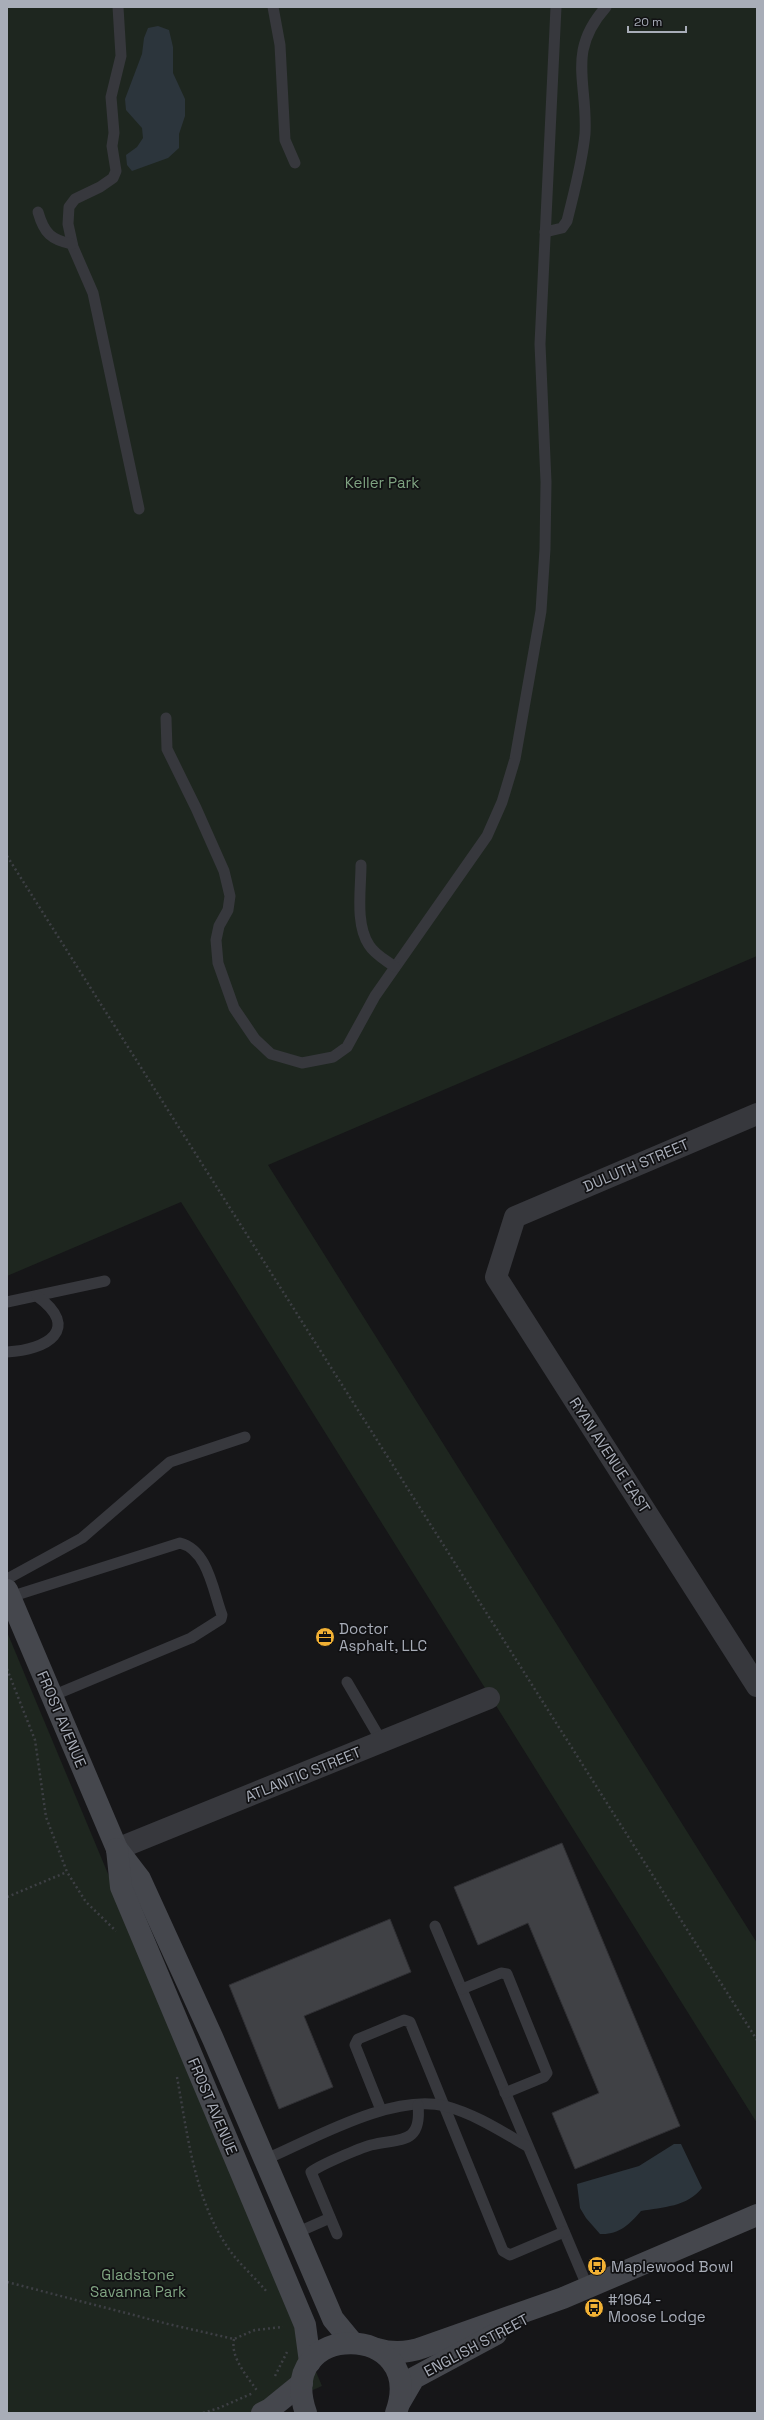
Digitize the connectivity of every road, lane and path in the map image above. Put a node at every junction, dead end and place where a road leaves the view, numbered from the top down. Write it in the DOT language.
graph roads {
  1 [pos="118,7"];
  2 [pos="273,7"];
  3 [pos="556,7"];
  4 [pos="606,7"];
  5 [pos="295,163"];
  6 [pos="38,212"];
  7 [pos="545,232"];
  8 [pos="72,244"];
  9 [pos="139,509"];
  10 [pos="166,718"];
  11 [pos="7,856"];
  12 [pos="361,865"];
  13 [pos="395,967"];
  14 [pos="757,1114"];
  15 [pos="515,1217"];
  16 [pos="105,1281"];
  17 [pos="37,1296"];
  18 [pos="7,1302"];
  19 [pos="7,1352"];
  20 [pos="245,1437"];
  21 [pos="8,1588"];
  22 [pos="7,1669"];
  23 [pos="347,1682"];
  24 [pos="757,1686"];
  25 [pos="52,1696"];
  26 [pos="489,1698"];
  27 [pos="382,1742"];
  28 [pos="117,1849"];
  29 [pos="67,1872"];
  30 [pos="7,1897"];
  31 [pos="435,1926"];
  32 [pos="118,1932"];
  33 [pos="462,1989"];
  34 [pos="757,2040"];
  35 [pos="176,2074"];
  36 [pos="506,2093"];
  37 [pos="418,2105"];
  38 [pos="444,2106"];
  39 [pos="381,2110"];
  40 [pos="527,2146"];
  41 [pos="264,2160"];
  42 [pos="757,2215"];
  43 [pos="330,2218"];
  44 [pos="564,2232"];
  45 [pos="296,2233"];
  46 [pos="336,2234"];
  47 [pos="7,2282"];
  48 [pos="588,2288"];
  49 [pos="272,2298"];
  50 [pos="562,2298"];
  51 [pos="289,2325"];
  52 [pos="234,2339"];
  53 [pos="352,2342"];
  54 [pos="287,2349"];
  55 [pos="377,2349"];
  56 [pos="310,2362"];
  57 [pos="273,2380"];
  58 [pos="302,2382"];
  59 [pos="263,2388"];
  60 [pos="257,2391"];
  61 [pos="398,2408"];
  62 [pos="203,2413"];
  63 [pos="262,2413"];
  64 [pos="306,2413"];
  1 -- 8 [label="lane"];
  2 -- 5 [label="lane"];
  3 -- 7 [label="lane"];
  4 -- 7 [label="lane"];
  6 -- 8 [label="lane"];
  7 -- 13 [label="lane"];
  8 -- 9 [label="lane"];
  10 -- 13 [label="lane"];
  11 -- 34 [label="path"];
  12 -- 13 [label="lane"];
  14 -- 15 [label="street, DULUTH STREET"];
  15 -- 24 [label="street, RYAN AVENUE EAST"];
  16 -- 17 [label="lane"];
  17 -- 18 [label="lane"];
  17 -- 19 [label="lane"];
  20 -- 21 [label="lane"];
  21 -- 25 [label="street, FROST AVENUE"];
  21 -- 25 [label="lane"];
  22 -- 29 [label="path"];
  23 -- 27 [label="lane"];
  25 -- 28 [label="street, FROST AVENUE"];
  26 -- 27 [label="street, ATLANTIC STREET"];
  27 -- 28 [label="street, ATLANTIC STREET"];
  28 -- 41 [label="street, FROST AVENUE"];
  28 -- 56 [label="street, FROST AVENUE"];
  29 -- 30 [label="path"];
  29 -- 32 [label="path"];
  31 -- 33 [label="lane"];
  33 -- 36 [label="lane"];
  33 -- 36 [label="lane"];
  35 -- 49 [label="path"];
  36 -- 40 [label="lane"];
  37 -- 38 [label="lane"];
  37 -- 39 [label="lane"];
  37 -- 43 [label="lane"];
  38 -- 39 [label="lane"];
  38 -- 40 [label="lane"];
  38 -- 44 [label="lane"];
  39 -- 41 [label="lane"];
  40 -- 44 [label="lane"];
  41 -- 45 [label="street, FROST AVENUE"];
  42 -- 48 [label="street, ENGLISH STREET"];
  43 -- 45 [label="lane"];
  43 -- 46 [label="lane"];
  44 -- 48 [label="lane"];
  45 -- 53 [label="street, FROST AVENUE"];
  47 -- 52 [label="path"];
  48 -- 50 [label="street, ENGLISH STREET"];
  50 -- 55 [label="street, ENGLISH STREET"];
  50 -- 61 [label="street, ENGLISH STREET"];
  51 -- 52 [label="path"];
  52 -- 60 [label="path"];
  53 -- 55 [label="street, ENGLISH STREET"];
  53 -- 56 [label="street"];
  54 -- 57 [label="path"];
  55 -- 61 [label="street"];
  56 -- 58 [label="street"];
  58 -- 63 [label="street"];
  58 -- 64 [label="street"];
  59 -- 60 [label="path"];
  60 -- 62 [label="path"];
}
